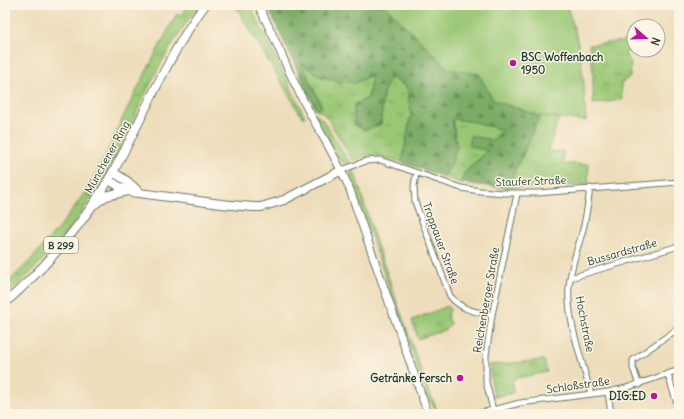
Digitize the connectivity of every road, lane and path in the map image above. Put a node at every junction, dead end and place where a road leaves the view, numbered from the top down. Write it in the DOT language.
graph roads {
  1 [pos="205,5"];
  2 [pos="258,5"];
  3 [pos="342,170"];
  4 [pos="113,172"];
  5 [pos="416,173"];
  6 [pos="109,180"];
  7 [pos="679,182"];
  8 [pos="590,188"];
  9 [pos="129,191"];
  10 [pos="139,192"];
  11 [pos="517,194"];
  12 [pos="88,212"];
  13 [pos="679,246"];
  14 [pos="570,278"];
  15 [pos="5,303"];
  16 [pos="492,315"];
  17 [pos="679,328"];
  18 [pos="679,370"];
  19 [pos="668,375"];
  20 [pos="639,385"];
  21 [pos="608,392"];
  22 [pos="591,394"];
  23 [pos="493,410"];
  24 [pos="679,410"];
  25 [pos="428,414"];
  26 [pos="477,414"];
  27 [pos="611,414"];
  1 -- 4 [label="main road, Münchener Ring / B 299"];
  2 -- 3 [label="street"];
  3 -- 5 [label="street, Staufer Straße"];
  3 -- 10 [label="main road"];
  3 -- 25 [label="street"];
  4 -- 6 [label="main road, Münchener Ring / B 299"];
  4 -- 10 [label="main road"];
  5 -- 11 [label="street, Staufer Straße"];
  5 -- 16 [label="street, Troppauer Straße"];
  6 -- 9 [label="main road"];
  6 -- 12 [label="main road, Münchener Ring / B 299"];
  7 -- 8 [label="street, Staufer Straße"];
  8 -- 11 [label="street, Staufer Straße"];
  8 -- 14 [label="street, Hochstraße"];
  9 -- 10 [label="main road"];
  9 -- 12 [label="main road"];
  11 -- 16 [label="street, Reichenberger Straße"];
  12 -- 15 [label="main road, Münchener Ring / B 299"];
  13 -- 14 [label="street, Bussardstraße"];
  14 -- 22 [label="street, Hochstraße"];
  16 -- 23 [label="street, Reichenberger Straße"];
  17 -- 20 [label="street"];
  18 -- 19 [label="street, Schloßstraße"];
  19 -- 20 [label="street, Schloßstraße"];
  19 -- 24 [label="street"];
  20 -- 21 [label="street, Schloßstraße"];
  21 -- 22 [label="street, Schloßstraße"];
  21 -- 27 [label="street"];
  22 -- 23 [label="street, Schloßstraße"];
  23 -- 26 [label="street, Schloßstraße"];
}
